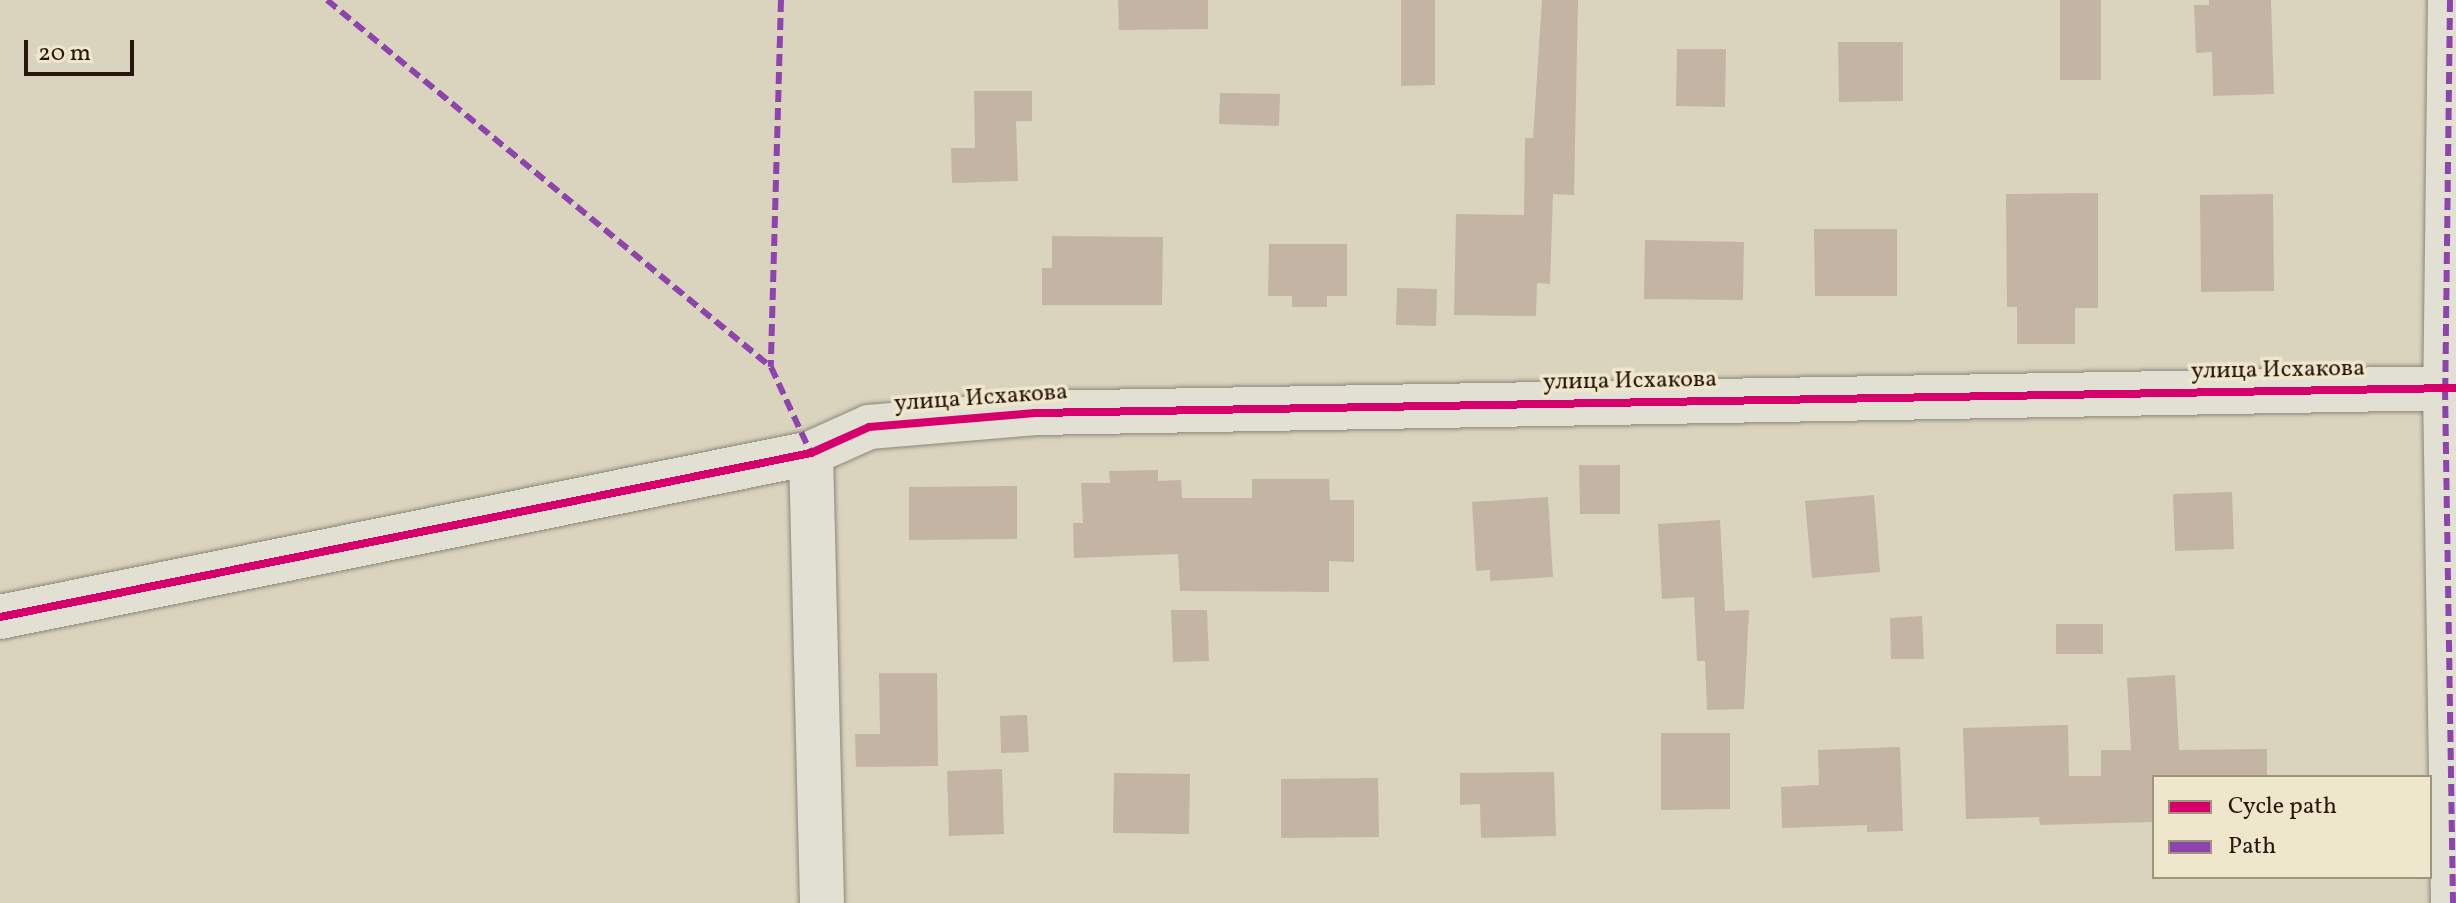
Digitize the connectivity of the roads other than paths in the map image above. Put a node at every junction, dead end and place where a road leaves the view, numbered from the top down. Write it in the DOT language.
graph roads {
  1 [pos="2450,0"];
  2 [pos="2450,388"];
  3 [pos="811,453"];
  4 [pos="0,617"];
  5 [pos="822,903"];
  6 [pos="2453,903"];
  1 -- 2 [label="street"];
  2 -- 3 [label="street, улица Исхакова"];
  2 -- 6 [label="street"];
  3 -- 4 [label="street, улица Исхакова"];
  3 -- 5 [label="street"];
}
